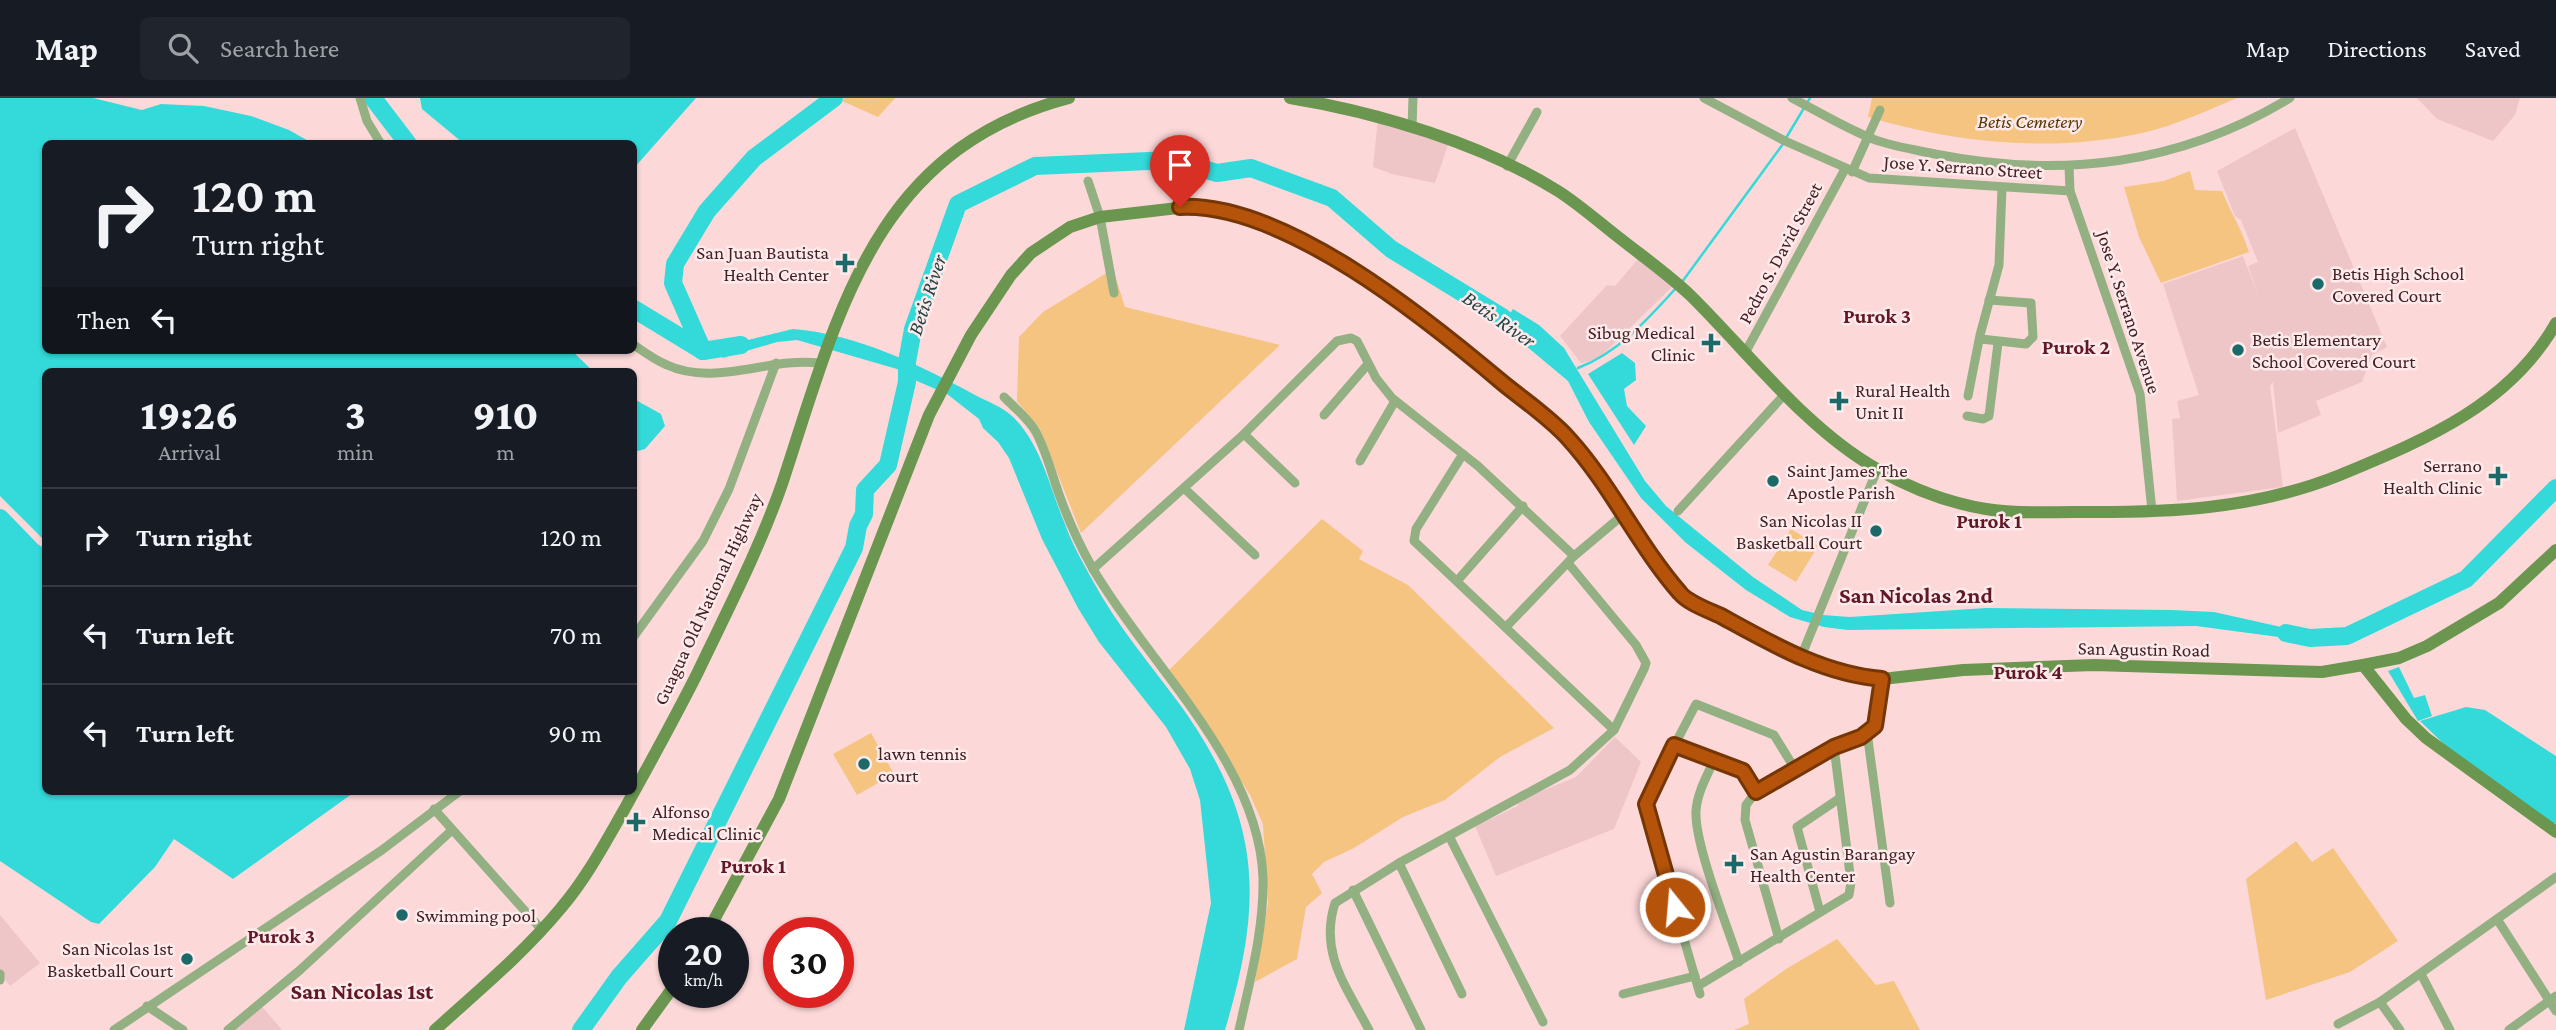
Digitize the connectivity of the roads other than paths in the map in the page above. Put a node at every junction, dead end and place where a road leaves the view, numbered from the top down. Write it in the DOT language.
graph roads {
  1 [pos="360,98"];
  2 [pos="1069,98"];
  3 [pos="1290,98"];
  4 [pos="1413,98"];
  5 [pos="1704,98"];
  6 [pos="1792,98"];
  7 [pos="2290,98"];
  8 [pos="1880,110"];
  9 [pos="1537,112"];
  10 [pos="1412,127"];
  11 [pos="1869,138"];
  12 [pos="379,140"];
  13 [pos="1507,166"];
  14 [pos="2069,166"];
  15 [pos="1849,170"];
  16 [pos="1088,181"];
  17 [pos="2002,188"];
  18 [pos="2070,191"];
  19 [pos="1100,217"];
  20 [pos="1114,293"];
  21 [pos="1990,300"];
  22 [pos="2556,323"];
  23 [pos="1981,339"];
  24 [pos="1998,343"];
  25 [pos="637,347"];
  26 [pos="1745,353"];
  27 [pos="820,359"];
  28 [pos="776,363"];
  29 [pos="1368,364"];
  30 [pos="1785,394"];
  31 [pos="1968,396"];
  32 [pos="1003,397"];
  33 [pos="1395,401"];
  34 [pos="1324,415"];
  35 [pos="1967,416"];
  36 [pos="1244,434"];
  37 [pos="1463,454"];
  38 [pos="1360,461"];
  39 [pos="1877,470"];
  40 [pos="1295,483"];
  41 [pos="1185,489"];
  42 [pos="1522,506"];
  43 [pos="1678,511"];
  44 [pos="2152,511"];
  45 [pos="1625,514"];
  46 [pos="2556,550"];
  47 [pos="1255,555"];
  48 [pos="1571,560"];
  49 [pos="1093,569"];
  50 [pos="1457,581"];
  51 [pos="1506,627"];
  52 [pos="637,632"];
  53 [pos="1801,657"];
  54 [pos="2363,665"];
  55 [pos="1882,679"];
  56 [pos="1614,730"];
  57 [pos="1867,732"];
  58 [pos="1674,745"];
  59 [pos="1834,747"];
  60 [pos="1714,760"];
  61 [pos="1795,769"];
  62 [pos="637,784"];
  63 [pos="1756,792"];
  64 [pos="454,795"];
  65 [pos="631,795"];
  66 [pos="1840,798"];
  67 [pos="434,809"];
  68 [pos="451,831"];
  69 [pos="2556,832"];
  70 [pos="1448,836"];
  71 [pos="1399,863"];
  72 [pos="2556,877"];
  73 [pos="1353,890"];
  74 [pos="1890,903"];
  75 [pos="1820,912"];
  76 [pos="716,917"];
  77 [pos="2497,919"];
  78 [pos="542,930"];
  79 [pos="1779,939"];
  80 [pos="1739,962"];
  81 [pos="0,974"];
  82 [pos="2421,974"];
  83 [pos="0,980"];
  84 [pos="1698,985"];
  85 [pos="1462,994"];
  86 [pos="1623,994"];
  87 [pos="2552,998"];
  88 [pos="2380,1002"];
  89 [pos="147,1006"];
  90 [pos="658,1008"];
  91 [pos="2556,1012"];
  92 [pos="1543,1023"];
  93 [pos="2338,1024"];
  94 [pos="114,1030"];
  95 [pos="183,1030"];
  96 [pos="228,1030"];
  97 [pos="435,1030"];
  98 [pos="642,1030"];
  99 [pos="1239,1030"];
  100 [pos="1369,1030"];
  101 [pos="1421,1030"];
  102 [pos="2400,1030"];
  103 [pos="2451,1030"];
  104 [pos="2509,1030"];
  1 -- 12 [label="street"];
  2 -- 27 [label="street, Guagua Old National Highway"];
  3 -- 10 [label="street"];
  4 -- 10 [label="street"];
  5 -- 15 [label="street, Jose Y. Serrano Street"];
  6 -- 11 [label="street"];
  7 -- 14 [label="street"];
  8 -- 11 [label="street, Pedro S. David Street"];
  9 -- 13 [label="street"];
  10 -- 13 [label="street"];
  11 -- 14 [label="street"];
  11 -- 15 [label="street, Pedro S. David Street"];
  13 -- 26 [label="street"];
  14 -- 18 [label="street, Jose Y. Serrano Avenue"];
  15 -- 17 [label="street, Jose Y. Serrano Street"];
  15 -- 26 [label="street, Pedro S. David Street"];
  16 -- 19 [label="street"];
  17 -- 18 [label="street, Jose Y. Serrano Street"];
  17 -- 21 [label="street"];
  18 -- 44 [label="street, Jose Y. Serrano Avenue"];
  19 -- 20 [label="street"];
  19 -- 45 [label="street, San Agustin Road"];
  19 -- 76 [label="street, San Agustin Road"];
  21 -- 23 [label="street"];
  21 -- 24 [label="street"];
  22 -- 44 [label="street"];
  23 -- 24 [label="street"];
  23 -- 31 [label="street"];
  24 -- 35 [label="street"];
  25 -- 28 [label="street"];
  26 -- 30 [label="street"];
  27 -- 28 [label="street"];
  27 -- 62 [label="street, Guagua Old National Highway"];
  28 -- 52 [label="street"];
  29 -- 33 [label="street"];
  29 -- 34 [label="street"];
  29 -- 36 [label="street"];
  30 -- 39 [label="street"];
  30 -- 43 [label="street"];
  32 -- 49 [label="street"];
  33 -- 37 [label="street"];
  33 -- 38 [label="street"];
  36 -- 40 [label="street"];
  36 -- 41 [label="street"];
  37 -- 42 [label="street"];
  37 -- 50 [label="street"];
  39 -- 44 [label="street"];
  39 -- 53 [label="street"];
  41 -- 47 [label="street"];
  41 -- 49 [label="street"];
  42 -- 48 [label="street"];
  42 -- 50 [label="street"];
  45 -- 48 [label="street"];
  45 -- 53 [label="street, San Agustin Road"];
  46 -- 54 [label="street, San Agustin Road"];
  48 -- 51 [label="street"];
  48 -- 56 [label="street"];
  49 -- 99 [label="street"];
  50 -- 51 [label="street"];
  51 -- 56 [label="street"];
  53 -- 55 [label="street, San Agustin Road"];
  54 -- 55 [label="street, San Agustin Road"];
  54 -- 69 [label="street"];
  55 -- 57 [label="street"];
  56 -- 70 [label="street"];
  57 -- 59 [label="street"];
  57 -- 74 [label="street"];
  58 -- 60 [label="street"];
  58 -- 61 [label="street"];
  58 -- 84 [label="street"];
  59 -- 61 [label="street"];
  59 -- 66 [label="street"];
  60 -- 63 [label="street"];
  60 -- 80 [label="street"];
  61 -- 63 [label="street"];
  63 -- 79 [label="street"];
  64 -- 67 [label="street"];
  65 -- 78 [label="street, Guagua Old National Highway"];
  66 -- 75 [label="street"];
  66 -- 75 [label="street"];
  67 -- 68 [label="street"];
  67 -- 89 [label="street"];
  68 -- 78 [label="street"];
  68 -- 96 [label="street"];
  70 -- 71 [label="street"];
  70 -- 92 [label="street"];
  71 -- 73 [label="street"];
  71 -- 85 [label="street"];
  72 -- 77 [label="street"];
  73 -- 100 [label="street"];
  73 -- 101 [label="street"];
  75 -- 79 [label="street"];
  77 -- 82 [label="street"];
  77 -- 87 [label="street"];
  78 -- 97 [label="street, Guagua Old National Highway"];
  79 -- 80 [label="street"];
  80 -- 84 [label="street"];
  81 -- 83 [label="street"];
  82 -- 88 [label="street"];
  82 -- 103 [label="street"];
  84 -- 86 [label="street"];
  87 -- 91 [label="street"];
  87 -- 104 [label="street"];
  88 -- 93 [label="street"];
  88 -- 102 [label="street"];
  89 -- 94 [label="street"];
  89 -- 95 [label="street"];
  90 -- 98 [label="street"];
}
